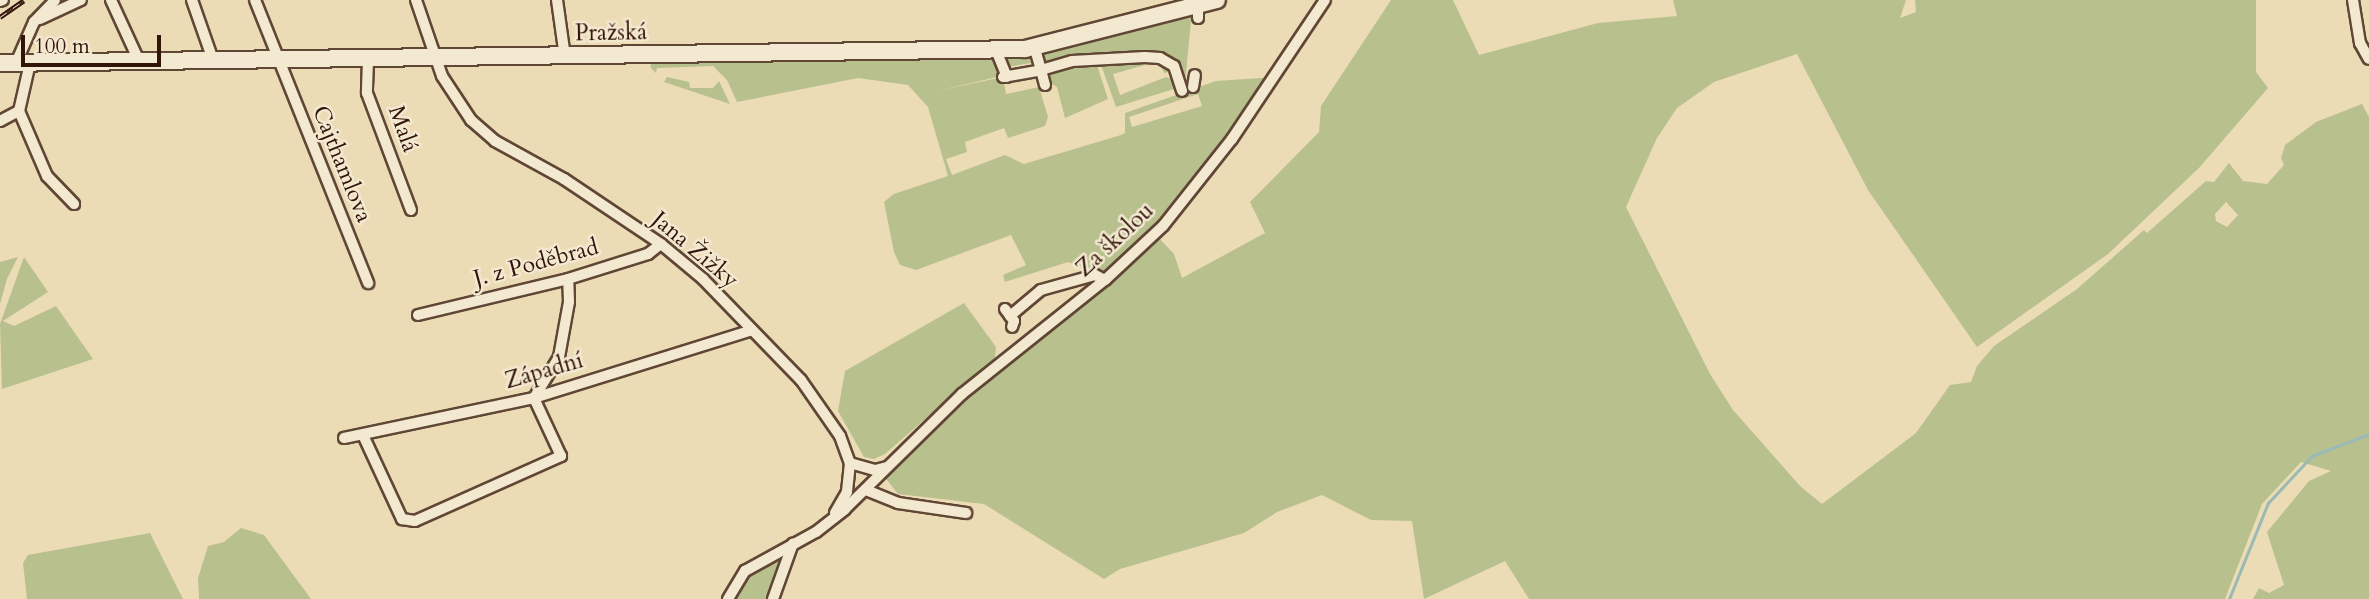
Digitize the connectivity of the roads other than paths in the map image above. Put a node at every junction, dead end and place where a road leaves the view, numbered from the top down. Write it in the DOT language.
graph roads {
  1 [pos="55,0"];
  2 [pos="81,0"];
  3 [pos="111,0"];
  4 [pos="192,0"];
  5 [pos="255,0"];
  6 [pos="416,0"];
  7 [pos="557,0"];
  8 [pos="1217,0"];
  9 [pos="1325,0"];
  10 [pos="2353,0"];
  11 [pos="1191,7"];
  12 [pos="34,22"];
  13 [pos="1035,49"];
  14 [pos="996,50"];
  15 [pos="565,57"];
  16 [pos="214,60"];
  17 [pos="368,60"];
  18 [pos="435,60"];
  19 [pos="2369,60"];
  20 [pos="139,61"];
  21 [pos="278,61"];
  22 [pos="16,63"];
  23 [pos="1041,70"];
  24 [pos="1164,73"];
  25 [pos="1045,85"];
  26 [pos="19,111"];
  27 [pos="0,121"];
  28 [pos="74,204"];
  29 [pos="411,211"];
  30 [pos="661,244"];
  31 [pos="568,279"];
  32 [pos="1105,281"];
  33 [pos="368,283"];
  34 [pos="418,315"];
  35 [pos="1009,318"];
  36 [pos="752,330"];
  37 [pos="534,398"];
  38 [pos="363,435"];
  39 [pos="344,438"];
  40 [pos="850,463"];
  41 [pos="887,467"];
  42 [pos="866,490"];
  43 [pos="966,513"];
  44 [pos="828,522"];
  45 [pos="793,543"];
  46 [pos="728,599"];
  47 [pos="773,599"];
  1 -- 12 [label="street"];
  2 -- 12 [label="street"];
  3 -- 20 [label="street"];
  4 -- 16 [label="street"];
  5 -- 21 [label="street, Cajthamlova"];
  6 -- 18 [label="street, Jana Žižky"];
  7 -- 15 [label="street"];
  8 -- 11 [label="street, Pražská"];
  9 -- 32 [label="street, Za školou"];
  10 -- 19 [label="street"];
  11 -- 13 [label="street, Pražská"];
  12 -- 22 [label="street"];
  13 -- 14 [label="street, Pražská"];
  13 -- 23 [label="street"];
  14 -- 15 [label="street, Pražská"];
  14 -- 23 [label="street"];
  15 -- 18 [label="street, Pražská"];
  16 -- 20 [label="street, Pražská"];
  16 -- 21 [label="street, Pražská"];
  17 -- 18 [label="street, Pražská"];
  17 -- 21 [label="street, Pražská"];
  17 -- 29 [label="street, Malá"];
  18 -- 30 [label="street, Jana Žižky"];
  20 -- 22 [label="street, Pražská"];
  21 -- 33 [label="street, Cajthamlova"];
  22 -- 26 [label="street"];
  23 -- 24 [label="street"];
  23 -- 25 [label="street"];
  26 -- 27 [label="street"];
  26 -- 28 [label="street"];
  30 -- 31 [label="street, J. z Poděbrad"];
  30 -- 36 [label="street, Jana Žižky"];
  31 -- 34 [label="street, J. z Poděbrad"];
  31 -- 37 [label="street"];
  32 -- 35 [label="street"];
  32 -- 41 [label="street, Za školou"];
  36 -- 37 [label="street, Západní"];
  36 -- 40 [label="street, Jana Žižky"];
  37 -- 38 [label="street, Západní"];
  37 -- 38 [label="street"];
  38 -- 39 [label="street, Západní"];
  40 -- 41 [label="street"];
  40 -- 44 [label="street"];
  41 -- 42 [label="street, Za školou"];
  42 -- 43 [label="street"];
  42 -- 44 [label="street, Za školou"];
  44 -- 45 [label="street, Za školou"];
  45 -- 46 [label="street, Za školou"];
  45 -- 47 [label="street"];
}
